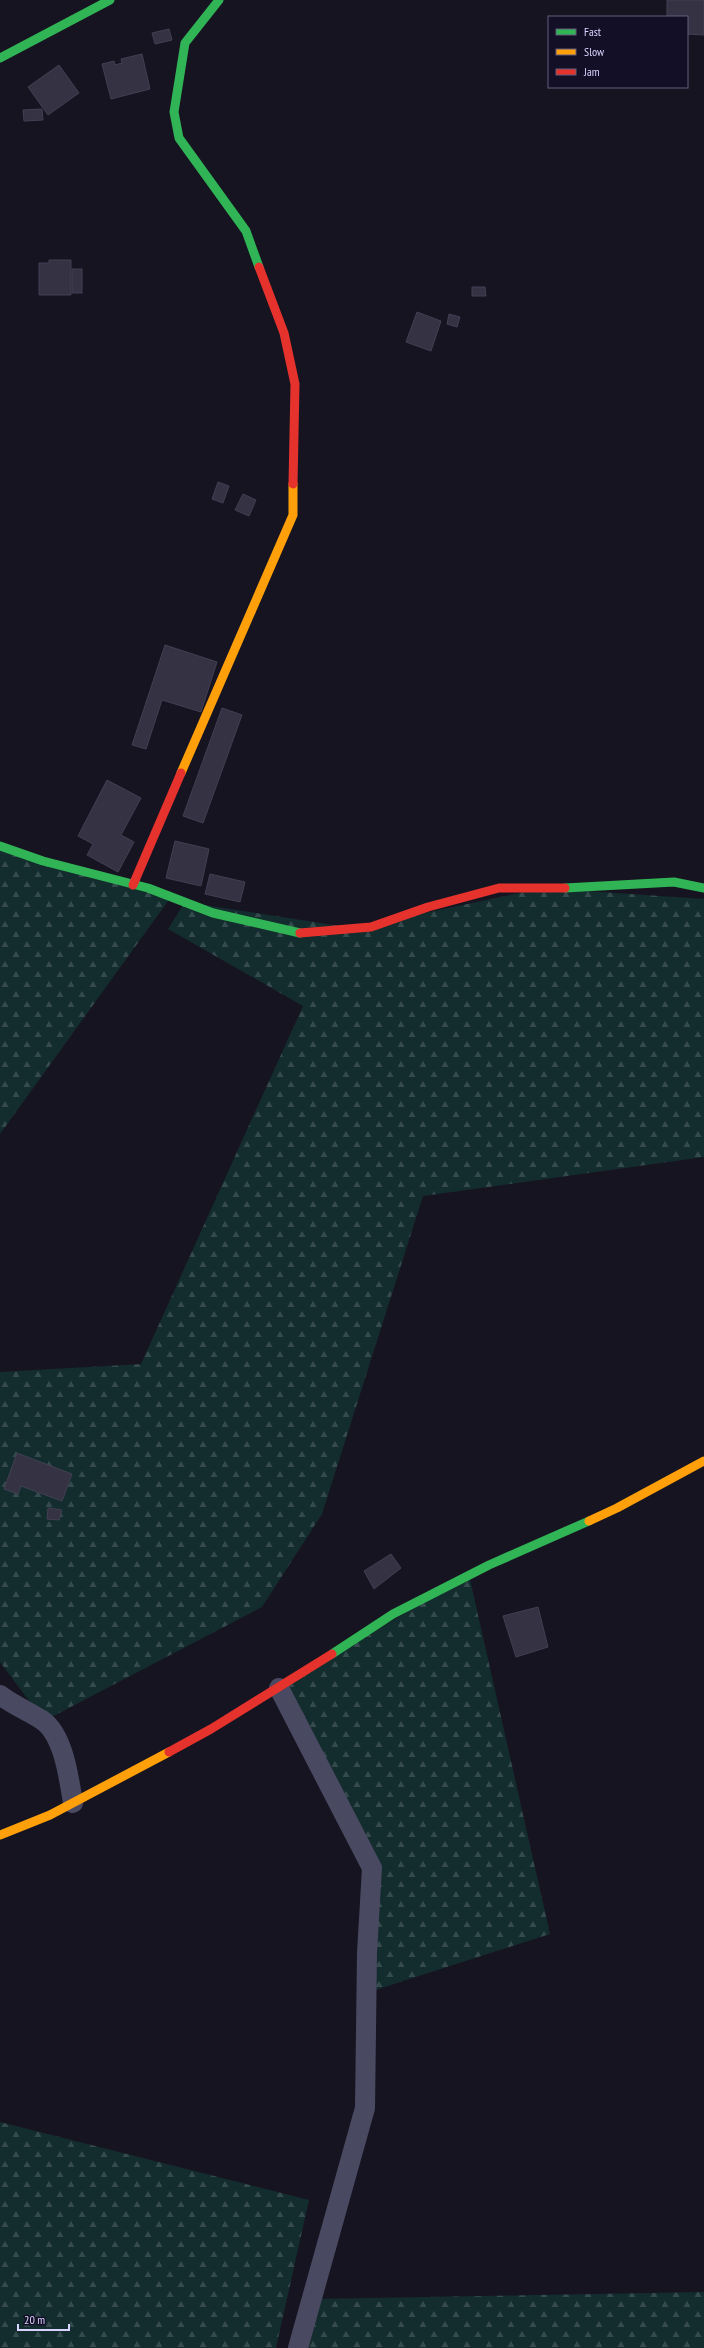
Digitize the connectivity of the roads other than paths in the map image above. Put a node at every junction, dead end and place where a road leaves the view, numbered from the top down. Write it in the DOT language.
graph roads {
  1 [pos="110,0"];
  2 [pos="219,0"];
  3 [pos="0,58"];
  4 [pos="0,846"];
  5 [pos="133,885"];
  6 [pos="704,888"];
  7 [pos="704,1462"];
  8 [pos="279,1688"];
  9 [pos="0,1695"];
  10 [pos="73,1803"];
  11 [pos="0,1835"];
  12 [pos="298,2348"];
  1 -- 3 [label="street"];
  2 -- 5 [label="street"];
  4 -- 5 [label="street"];
  5 -- 6 [label="street"];
  7 -- 8 [label="street"];
  8 -- 10 [label="street"];
  8 -- 12 [label="street"];
  9 -- 10 [label="street"];
  10 -- 11 [label="street"];
}
